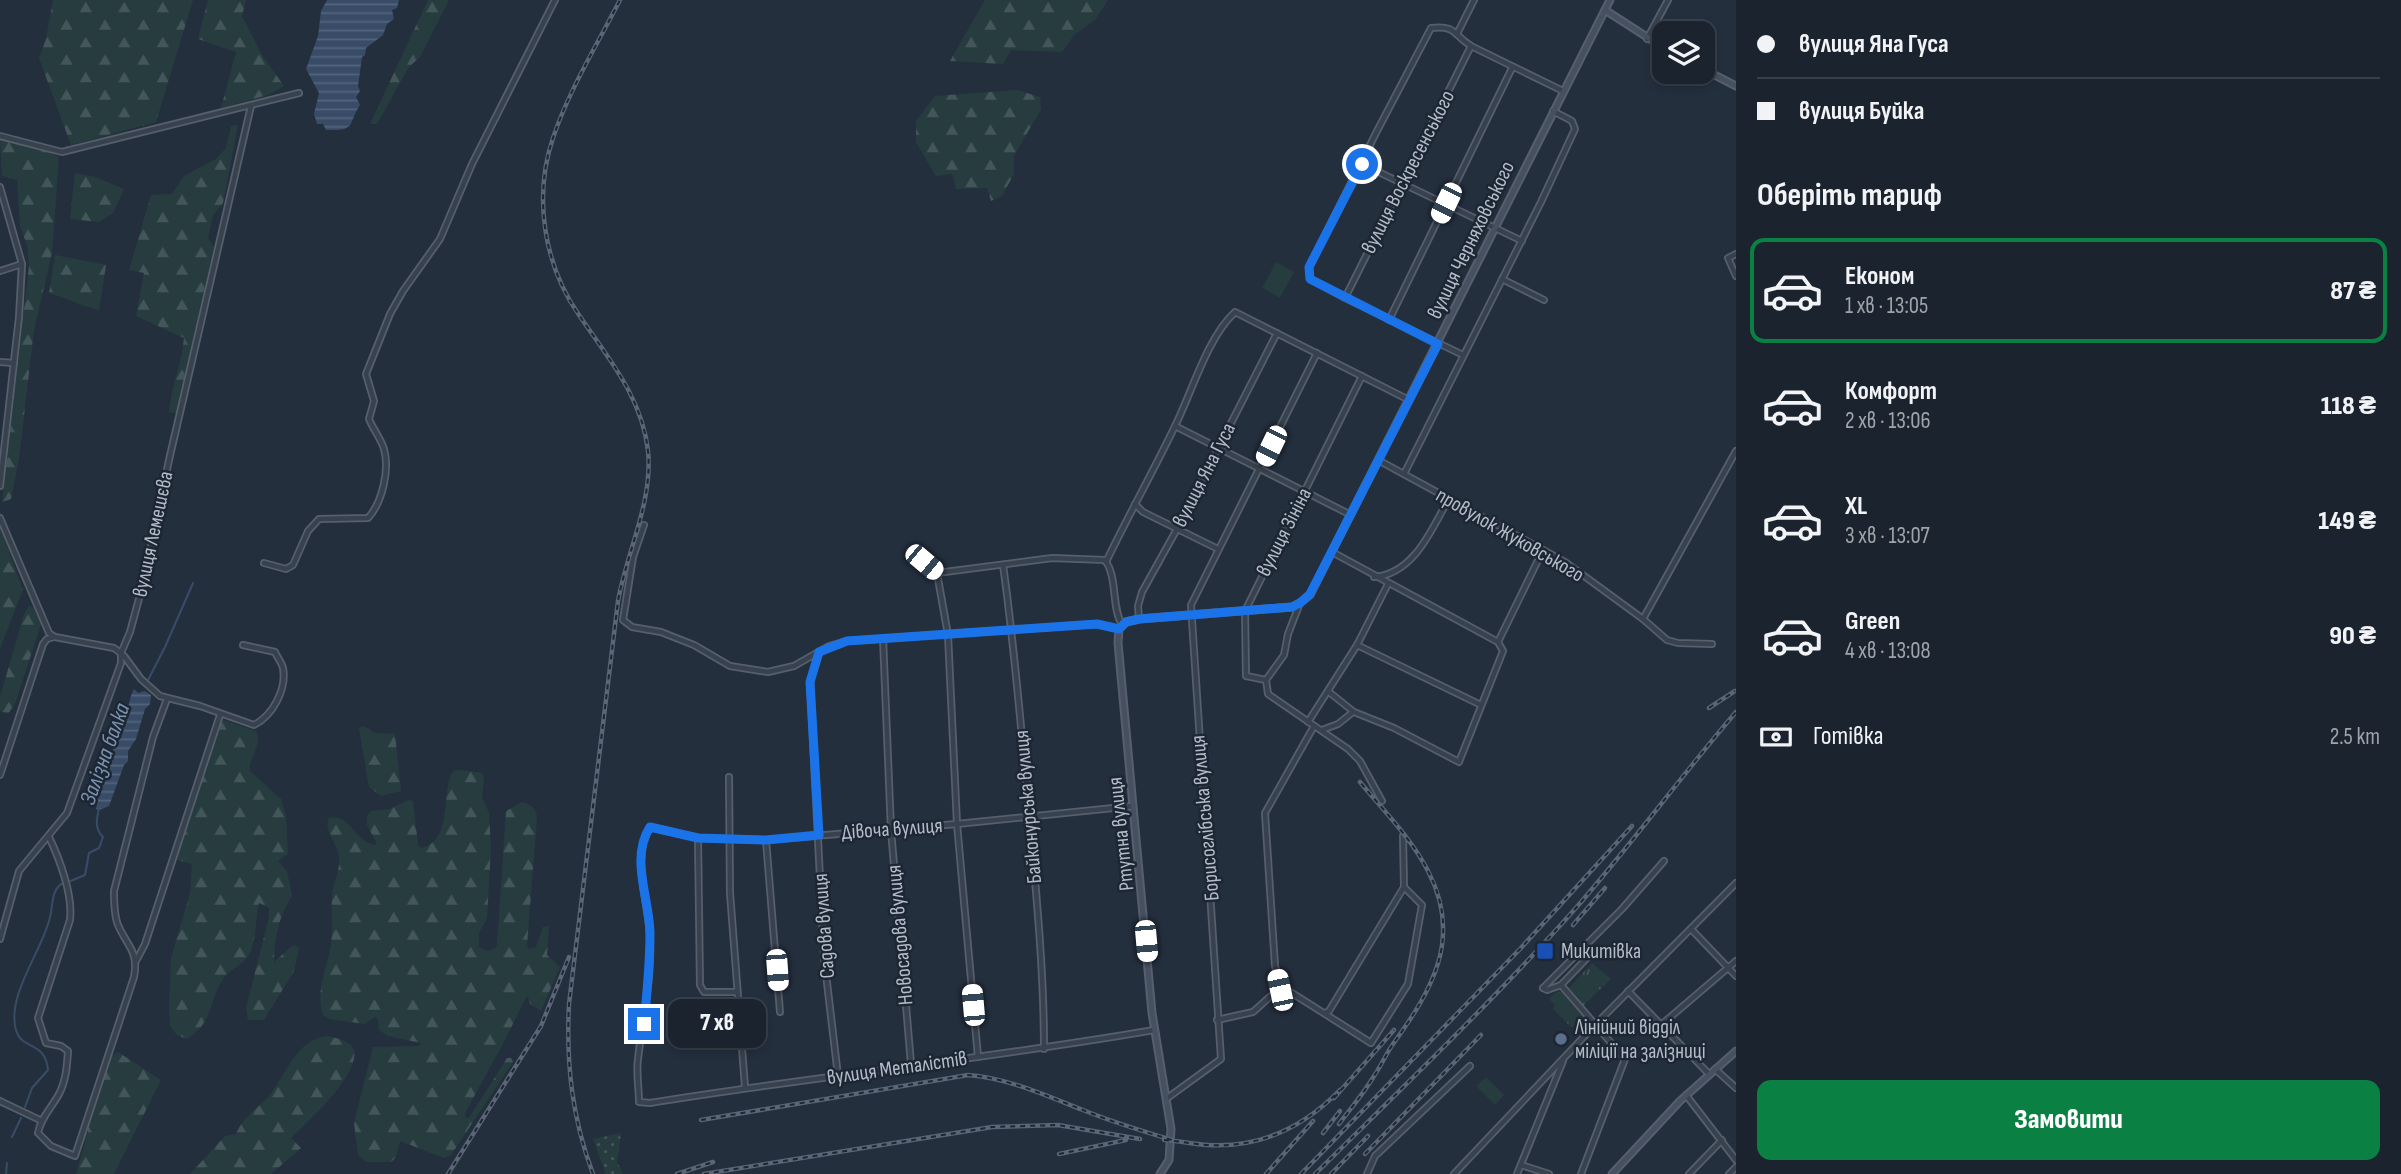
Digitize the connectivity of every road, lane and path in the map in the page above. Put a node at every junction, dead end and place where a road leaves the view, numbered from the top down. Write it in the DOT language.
graph roads {
  1 [pos="555,0"];
  2 [pos="1474,0"];
  3 [pos="1610,0"];
  4 [pos="1668,0"];
  5 [pos="1605,10"];
  6 [pos="1458,32"];
  7 [pos="1647,39"];
  8 [pos="1652,42"];
  9 [pos="1471,46"];
  10 [pos="1512,68"];
  11 [pos="1715,75"];
  12 [pos="1736,86"];
  13 [pos="1563,91"];
  14 [pos="299,93"];
  15 [pos="251,106"];
  16 [pos="1553,111"];
  17 [pos="0,136"];
  18 [pos="1362,164"];
  19 [pos="1403,183"];
  20 [pos="0,187"];
  21 [pos="1446,203"];
  22 [pos="6,211"];
  23 [pos="0,213"];
  24 [pos="1494,227"];
  25 [pos="1522,241"];
  26 [pos="1736,254"];
  27 [pos="22,264"];
  28 [pos="0,271"];
  29 [pos="1736,276"];
  30 [pos="1502,279"];
  31 [pos="1345,299"];
  32 [pos="1544,300"];
  33 [pos="1389,320"];
  34 [pos="1277,333"];
  35 [pos="1438,344"];
  36 [pos="1317,354"];
  37 [pos="1463,355"];
  38 [pos="0,362"];
  39 [pos="14,363"];
  40 [pos="1362,376"];
  41 [pos="1409,400"];
  42 [pos="1175,426"];
  43 [pos="1218,448"];
  44 [pos="2,451"];
  45 [pos="1736,451"];
  46 [pos="1378,460"];
  47 [pos="1259,469"];
  48 [pos="1405,474"];
  49 [pos="0,486"];
  50 [pos="1304,493"];
  51 [pos="1449,498"];
  52 [pos="1135,503"];
  53 [pos="1351,515"];
  54 [pos="0,519"];
  55 [pos="644,525"];
  56 [pos="1177,529"];
  57 [pos="1217,549"];
  58 [pos="1543,550"];
  59 [pos="911,551"];
  60 [pos="1332,552"];
  61 [pos="1105,561"];
  62 [pos="264,562"];
  63 [pos="1003,565"];
  64 [pos="937,573"];
  65 [pos="1374,577"];
  66 [pos="1388,584"];
  67 [pos="1300,603"];
  68 [pos="1245,611"];
  69 [pos="1190,615"];
  70 [pos="1139,619"];
  71 [pos="1643,619"];
  72 [pos="1121,627"];
  73 [pos="1012,631"];
  74 [pos="948,635"];
  75 [pos="55,637"];
  76 [pos="883,638"];
  77 [pos="1499,642"];
  78 [pos="1712,644"];
  79 [pos="243,645"];
  80 [pos="1357,645"];
  81 [pos="819,652"];
  82 [pos="121,653"];
  83 [pos="1266,680"];
  84 [pos="1329,692"];
  85 [pos="167,699"];
  86 [pos="1481,705"];
  87 [pos="1354,712"];
  88 [pos="220,715"];
  89 [pos="1308,722"];
  90 [pos="1314,726"];
  91 [pos="1321,730"];
  92 [pos="0,775"];
  93 [pos="729,777"];
  94 [pos="1382,800"];
  95 [pos="1134,806"];
  96 [pos="1029,817"];
  97 [pos="957,824"];
  98 [pos="891,830"];
  99 [pos="819,835"];
  100 [pos="1403,836"];
  101 [pos="49,837"];
  102 [pos="698,838"];
  103 [pos="729,839"];
  104 [pos="766,840"];
  105 [pos="1664,861"];
  106 [pos="1736,883"];
  107 [pos="1404,887"];
  108 [pos="1691,929"];
  109 [pos="0,939"];
  110 [pos="1589,956"];
  111 [pos="136,961"];
  112 [pos="1736,961"];
  113 [pos="1729,968"];
  114 [pos="1736,976"];
  115 [pos="1561,985"];
  116 [pos="1282,989"];
  117 [pos="1628,991"];
  118 [pos="736,992"];
  119 [pos="780,1012"];
  120 [pos="1324,1014"];
  121 [pos="1217,1020"];
  122 [pos="1596,1024"];
  123 [pos="1661,1025"];
  124 [pos="1154,1030"];
  125 [pos="1044,1049"];
  126 [pos="1736,1051"];
  127 [pos="978,1057"];
  128 [pos="1565,1057"];
  129 [pos="911,1064"];
  130 [pos="1470,1066"];
  131 [pos="1715,1069"];
  132 [pos="1709,1074"];
  133 [pos="838,1076"];
  134 [pos="745,1088"];
  135 [pos="1736,1088"];
  136 [pos="1686,1096"];
  137 [pos="1167,1099"];
  138 [pos="0,1101"];
  139 [pos="639,1102"];
  140 [pos="42,1121"];
  141 [pos="1722,1140"];
  142 [pos="1735,1157"];
  143 [pos="1521,1165"];
  144 [pos="1736,1167"];
  145 [pos="1160,1174"];
  146 [pos="1367,1174"];
  147 [pos="1454,1174"];
  148 [pos="1518,1174"];
  149 [pos="1549,1174"];
  150 [pos="1581,1174"];
  151 [pos="1612,1174"];
  152 [pos="1689,1174"];
  153 [pos="1730,1174"];
  1 -- 62 [label="street"];
  2 -- 6 [label="street"];
  3 -- 5 [label="main road, вулиця Черняховського"];
  4 -- 7 [label="street"];
  5 -- 7 [label="main road"];
  5 -- 13 [label="main road, вулиця Черняховського"];
  6 -- 9 [label="street"];
  6 -- 18 [label="street"];
  7 -- 8 [label="main road"];
  9 -- 10 [label="street"];
  9 -- 19 [label="street, вулиця Воскресенського"];
  10 -- 13 [label="street"];
  10 -- 21 [label="street"];
  11 -- 12 [label="main road"];
  13 -- 16 [label="main road, вулиця Черняховського"];
  14 -- 15 [label="street"];
  15 -- 17 [label="street"];
  15 -- 82 [label="street, вулиця Лемешєва"];
  16 -- 24 [label="main road, вулиця Черняховського"];
  16 -- 25 [label="street"];
  18 -- 19 [label="street"];
  18 -- 31 [label="street"];
  19 -- 21 [label="street"];
  19 -- 31 [label="street, вулиця Воскресенського"];
  20 -- 22 [label="street"];
  21 -- 24 [label="street"];
  21 -- 33 [label="street"];
  22 -- 23 [label="street"];
  22 -- 27 [label="street"];
  24 -- 25 [label="street"];
  24 -- 35 [label="main road, вулиця Черняховського"];
  25 -- 30 [label="street"];
  26 -- 29 [label="street"];
  27 -- 28 [label="street"];
  27 -- 39 [label="street"];
  30 -- 32 [label="street"];
  30 -- 37 [label="street"];
  31 -- 33 [label="street"];
  33 -- 35 [label="street"];
  34 -- 36 [label="street"];
  34 -- 42 [label="street"];
  34 -- 43 [label="street, вулиця Яна Гуса"];
  35 -- 37 [label="street"];
  35 -- 41 [label="main road, вулиця Черняховського"];
  36 -- 40 [label="street"];
  36 -- 47 [label="street"];
  37 -- 48 [label="street"];
  38 -- 39 [label="street"];
  39 -- 44 [label="street"];
  40 -- 41 [label="street"];
  40 -- 50 [label="street, вулиця Зініна"];
  41 -- 46 [label="main road, вулиця Черняховського"];
  42 -- 43 [label="street"];
  42 -- 52 [label="street"];
  43 -- 47 [label="street"];
  43 -- 56 [label="street, вулиця Яна Гуса"];
  44 -- 49 [label="street"];
  45 -- 71 [label="street"];
  46 -- 48 [label="street, провулок Жуковського"];
  46 -- 53 [label="main road, вулиця Черняховського"];
  47 -- 50 [label="street"];
  47 -- 57 [label="street"];
  48 -- 51 [label="street, провулок Жуковського"];
  50 -- 53 [label="street"];
  50 -- 68 [label="street, вулиця Зініна"];
  51 -- 58 [label="street, провулок Жуковського"];
  51 -- 65 [label="street"];
  52 -- 56 [label="street"];
  52 -- 61 [label="street"];
  53 -- 60 [label="main road, вулиця Черняховського"];
  54 -- 75 [label="street"];
  55 -- 81 [label="street"];
  56 -- 57 [label="street"];
  56 -- 70 [label="street, вулиця Яна Гуса"];
  57 -- 69 [label="street"];
  58 -- 71 [label="street, провулок Жуковського"];
  58 -- 77 [label="street"];
  59 -- 64 [label="street"];
  60 -- 65 [label="street"];
  60 -- 67 [label="main road, вулиця Черняховського"];
  61 -- 63 [label="street"];
  61 -- 72 [label="street, Ртутна вулиця"];
  63 -- 64 [label="street"];
  63 -- 73 [label="street, Байконурська вулиця"];
  64 -- 74 [label="street"];
  65 -- 66 [label="street"];
  66 -- 77 [label="street"];
  66 -- 80 [label="street"];
  67 -- 68 [label="main road"];
  67 -- 83 [label="street"];
  68 -- 69 [label="main road"];
  68 -- 83 [label="street, вулиця Зініна"];
  69 -- 70 [label="main road"];
  69 -- 121 [label="street, Борисоглібська вулиця"];
  70 -- 72 [label="main road"];
  71 -- 78 [label="street, провулок Жуковського"];
  72 -- 73 [label="street"];
  72 -- 95 [label="main road, Ртутна вулиця"];
  73 -- 74 [label="street"];
  73 -- 96 [label="street, Байконурська вулиця"];
  74 -- 76 [label="street"];
  74 -- 97 [label="street"];
  75 -- 82 [label="street"];
  75 -- 92 [label="street"];
  76 -- 81 [label="street"];
  76 -- 98 [label="street, Новосадова вулиця"];
  77 -- 86 [label="street"];
  79 -- 88 [label="street"];
  80 -- 84 [label="street"];
  80 -- 86 [label="street"];
  81 -- 99 [label="street, Садова вулиця"];
  82 -- 85 [label="street"];
  82 -- 101 [label="street, вулиця Лемешєва"];
  83 -- 89 [label="street"];
  84 -- 87 [label="street"];
  84 -- 89 [label="street"];
  85 -- 88 [label="street"];
  85 -- 111 [label="street"];
  86 -- 87 [label="street"];
  87 -- 91 [label="street"];
  88 -- 111 [label="street"];
  89 -- 90 [label="street"];
  90 -- 91 [label="street"];
  90 -- 116 [label="street"];
  91 -- 94 [label="street"];
  93 -- 103 [label="street"];
  95 -- 96 [label="street, Дівоча вулиця"];
  95 -- 124 [label="main road, Ртутна вулиця"];
  96 -- 97 [label="street, Дівоча вулиця"];
  96 -- 125 [label="street, Байконурська вулиця"];
  97 -- 98 [label="street, Дівоча вулиця"];
  97 -- 127 [label="street"];
  98 -- 99 [label="street, Дівоча вулиця"];
  98 -- 129 [label="street, Новосадова вулиця"];
  99 -- 104 [label="street, Дівоча вулиця"];
  99 -- 133 [label="street, Садова вулиця"];
  100 -- 107 [label="street"];
  101 -- 109 [label="street, вулиця Лемешєва"];
  101 -- 140 [label="street"];
  102 -- 103 [label="street, Дівоча вулиця"];
  102 -- 118 [label="street"];
  102 -- 139 [label="street, Дівоча вулиця"];
  103 -- 104 [label="street, Дівоча вулиця"];
  103 -- 118 [label="street"];
  104 -- 119 [label="street"];
  105 -- 115 [label="street"];
  106 -- 108 [label="street"];
  107 -- 120 [label="street"];
  107 -- 120 [label="street"];
  108 -- 113 [label="street"];
  108 -- 117 [label="street"];
  110 -- 115 [label="street"];
  111 -- 140 [label="street"];
  112 -- 113 [label="street"];
  113 -- 114 [label="street"];
  113 -- 123 [label="street"];
  115 -- 122 [label="street"];
  116 -- 120 [label="street"];
  116 -- 121 [label="street"];
  117 -- 122 [label="street"];
  117 -- 123 [label="street"];
  118 -- 134 [label="street"];
  121 -- 137 [label="street, Борисоглібська вулиця"];
  122 -- 128 [label="street"];
  122 -- 150 [label="street"];
  123 -- 132 [label="street"];
  124 -- 125 [label="street, вулиця Металістів"];
  124 -- 137 [label="main road, Ртутна вулиця"];
  125 -- 127 [label="street, вулиця Металістів"];
  126 -- 131 [label="main road"];
  127 -- 129 [label="street, вулиця Металістів"];
  128 -- 143 [label="street"];
  128 -- 147 [label="street"];
  129 -- 133 [label="street, вулиця Металістів"];
  130 -- 146 [label="street"];
  131 -- 132 [label="main road"];
  131 -- 135 [label="street"];
  132 -- 136 [label="main road"];
  133 -- 134 [label="street, вулиця Металістів"];
  134 -- 139 [label="street, вулиця Металістів"];
  136 -- 141 [label="street"];
  136 -- 151 [label="main road"];
  137 -- 145 [label="main road, Ртутна вулиця"];
  138 -- 140 [label="street"];
  141 -- 142 [label="street"];
  141 -- 152 [label="street"];
  143 -- 148 [label="street"];
  143 -- 149 [label="street"];
  144 -- 153 [label="street"];
}
